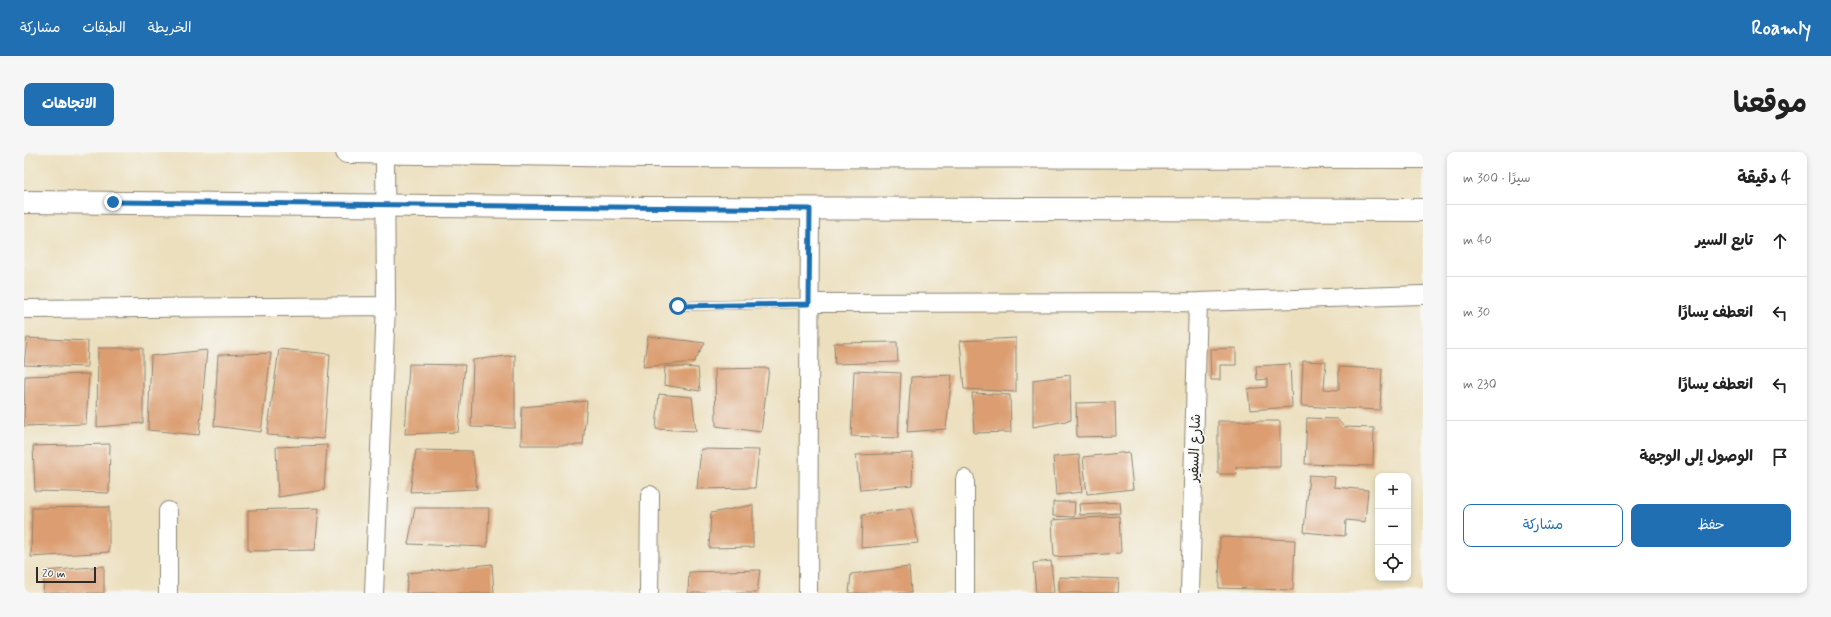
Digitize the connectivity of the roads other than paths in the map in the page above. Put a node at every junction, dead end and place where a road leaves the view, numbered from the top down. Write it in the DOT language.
graph roads {
  1 [pos="347,152"];
  2 [pos="385,152"];
  3 [pos="494,152"];
  4 [pos="648,154"];
  5 [pos="810,154"];
  6 [pos="963,154"];
  7 [pos="1084,154"];
  8 [pos="1125,154"];
  9 [pos="1306,155"];
  10 [pos="1370,155"];
  11 [pos="1423,157"];
  12 [pos="24,202"];
  13 [pos="384,205"];
  14 [pos="810,209"];
  15 [pos="1423,210"];
  16 [pos="1423,295"];
  17 [pos="1198,302"];
  18 [pos="809,304"];
  19 [pos="386,306"];
  20 [pos="678,306"];
  21 [pos="24,309"];
  22 [pos="965,479"];
  23 [pos="650,495"];
  24 [pos="168,511"];
  25 [pos="168,593"];
  26 [pos="374,593"];
  27 [pos="649,593"];
  28 [pos="808,593"];
  29 [pos="965,593"];
  30 [pos="1190,593"];
  1 -- 2 [label="main road"];
  2 -- 3 [label="main road"];
  2 -- 13 [label="street"];
  3 -- 4 [label="main road"];
  4 -- 5 [label="main road"];
  5 -- 6 [label="main road"];
  6 -- 7 [label="main road"];
  7 -- 8 [label="main road"];
  8 -- 9 [label="main road"];
  9 -- 10 [label="main road"];
  10 -- 11 [label="main road"];
  12 -- 13 [label="main road"];
  13 -- 14 [label="main road"];
  13 -- 19 [label="street"];
  14 -- 15 [label="main road"];
  14 -- 18 [label="street"];
  16 -- 17 [label="street"];
  17 -- 18 [label="street"];
  17 -- 30 [label="street, شارع السفير"];
  18 -- 20 [label="lane"];
  18 -- 28 [label="street"];
  19 -- 21 [label="street"];
  19 -- 26 [label="street"];
  22 -- 29 [label="street"];
  23 -- 27 [label="street"];
  24 -- 25 [label="street"];
}
